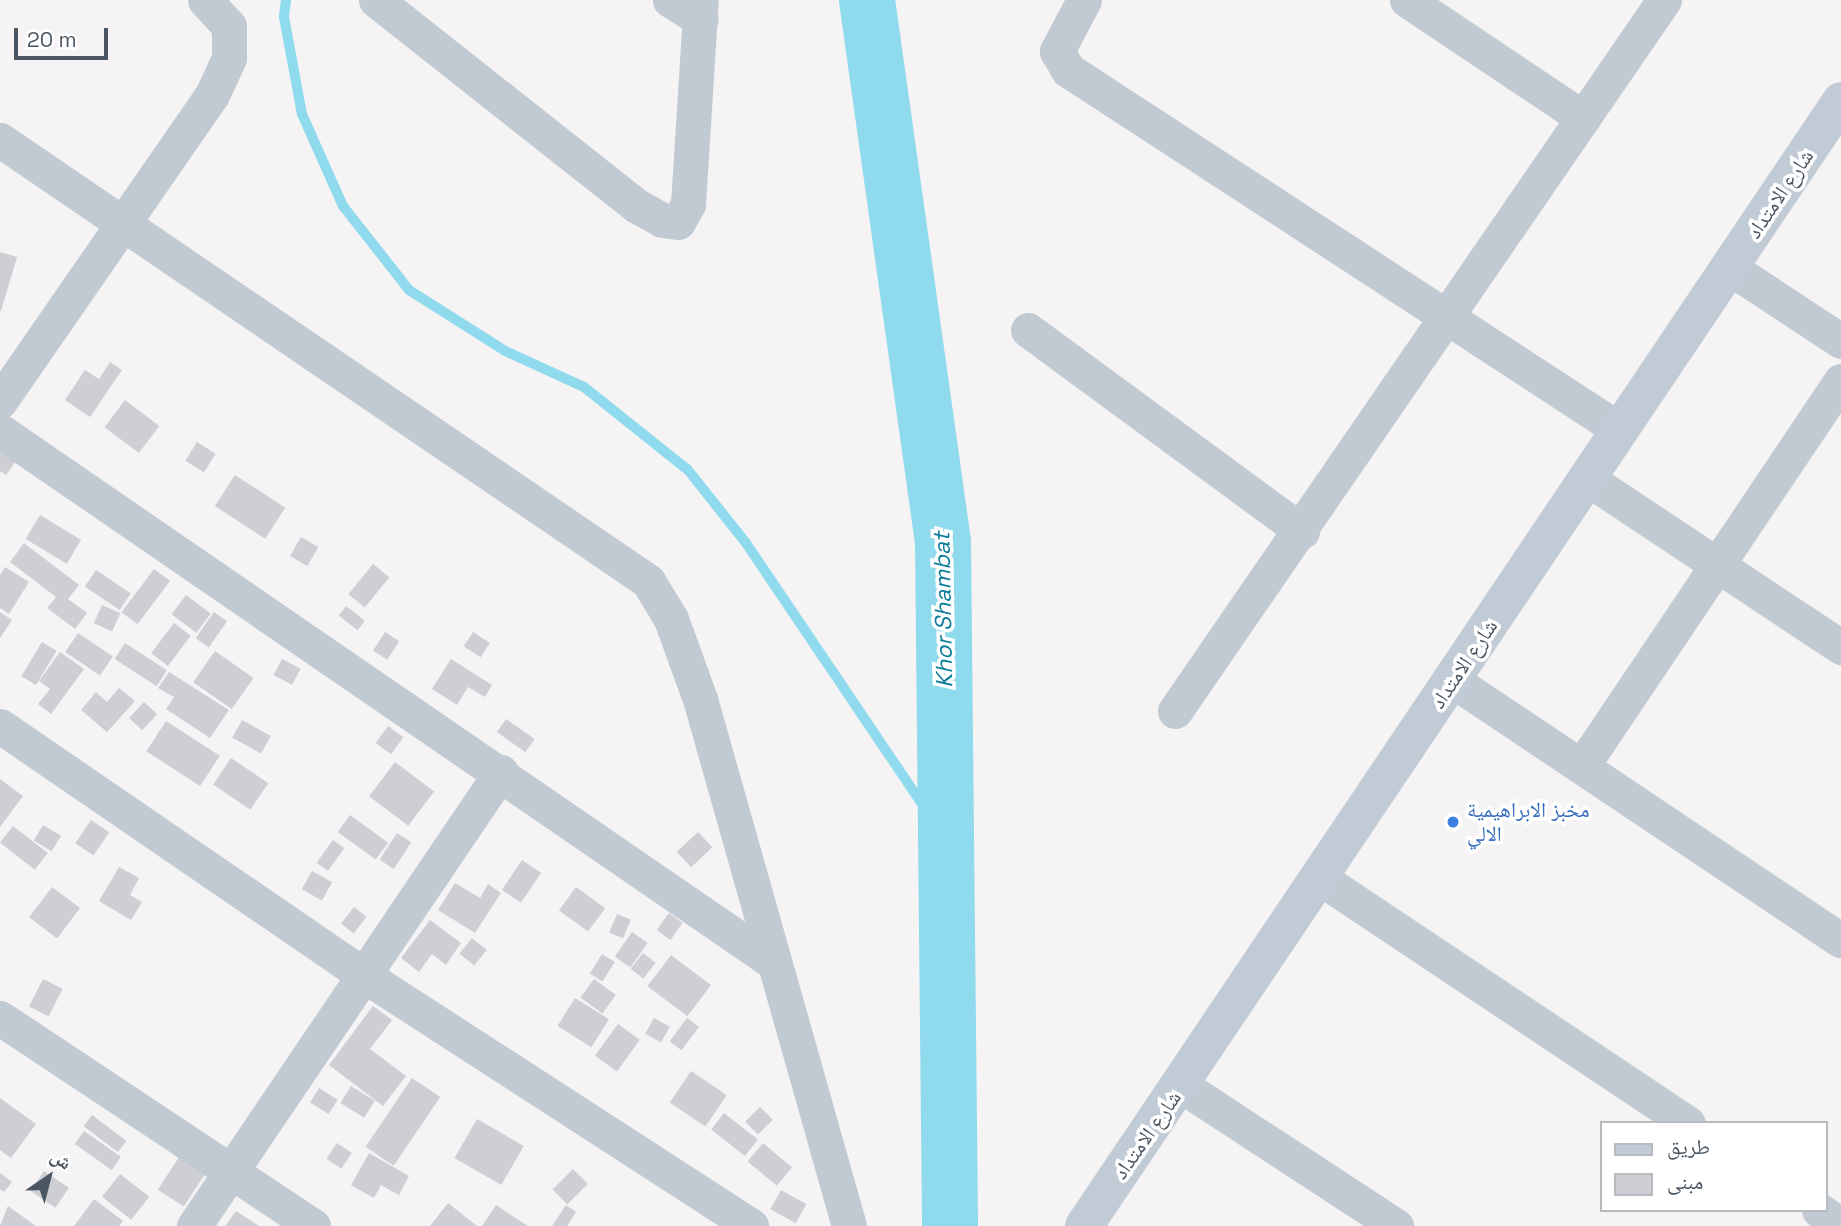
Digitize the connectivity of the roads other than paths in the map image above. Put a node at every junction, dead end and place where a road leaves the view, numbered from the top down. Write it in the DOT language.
graph roads {
  1 [pos="205,0"];
  2 [pos="376,0"];
  3 [pos="670,0"];
  4 [pos="1084,0"];
  5 [pos="1407,0"];
  6 [pos="1664,0"];
  7 [pos="700,10"];
  8 [pos="228,13"];
  9 [pos="1841,101"];
  10 [pos="1583,118"];
  11 [pos="0,141"];
  12 [pos="124,222"];
  13 [pos="1730,268"];
  14 [pos="1450,316"];
  15 [pos="1028,330"];
  16 [pos="1841,341"];
  17 [pos="1841,381"];
  18 [pos="0,401"];
  19 [pos="1620,430"];
  20 [pos="0,431"];
  21 [pos="1588,479"];
  22 [pos="1302,531"];
  23 [pos="1718,565"];
  24 [pos="1841,647"];
  25 [pos="1452,680"];
  26 [pos="1175,711"];
  27 [pos="0,726"];
  28 [pos="1582,766"];
  29 [pos="501,772"];
  30 [pos="1320,878"];
  31 [pos="1841,940"];
  32 [pos="773,962"];
  33 [pos="365,976"];
  34 [pos="0,1018"];
  35 [pos="1182,1086"];
  36 [pos="1685,1121"];
  37 [pos="230,1170"];
  38 [pos="1822,1212"];
  39 [pos="1097,1218"];
  40 [pos="1841,1225"];
  41 [pos="194,1226"];
  42 [pos="313,1226"];
  43 [pos="751,1226"];
  44 [pos="849,1226"];
  45 [pos="1396,1226"];
  1 -- 8 [label="street"];
  2 -- 7 [label="street"];
  3 -- 7 [label="street"];
  4 -- 14 [label="street"];
  5 -- 10 [label="street"];
  6 -- 10 [label="street"];
  8 -- 12 [label="street"];
  9 -- 13 [label="street, شارع الامتداد"];
  10 -- 14 [label="street"];
  11 -- 12 [label="street"];
  12 -- 18 [label="street"];
  12 -- 32 [label="street"];
  13 -- 16 [label="street"];
  13 -- 19 [label="street, شارع الامتداد"];
  14 -- 19 [label="street"];
  14 -- 22 [label="street"];
  15 -- 22 [label="street"];
  17 -- 23 [label="street"];
  19 -- 21 [label="street, شارع الامتداد"];
  20 -- 29 [label="street"];
  21 -- 23 [label="street"];
  21 -- 25 [label="street, شارع الامتداد"];
  22 -- 26 [label="street"];
  23 -- 24 [label="street"];
  23 -- 28 [label="street"];
  25 -- 28 [label="street"];
  25 -- 30 [label="street, شارع الامتداد"];
  27 -- 33 [label="street"];
  28 -- 31 [label="street"];
  29 -- 32 [label="street"];
  29 -- 33 [label="street"];
  30 -- 35 [label="street, شارع الامتداد"];
  30 -- 36 [label="street"];
  32 -- 44 [label="street"];
  33 -- 37 [label="street"];
  33 -- 43 [label="street"];
  34 -- 37 [label="street"];
  35 -- 39 [label="street, شارع الامتداد"];
  35 -- 45 [label="street"];
  37 -- 41 [label="street"];
  37 -- 42 [label="street"];
  38 -- 40 [label="street"];
}
